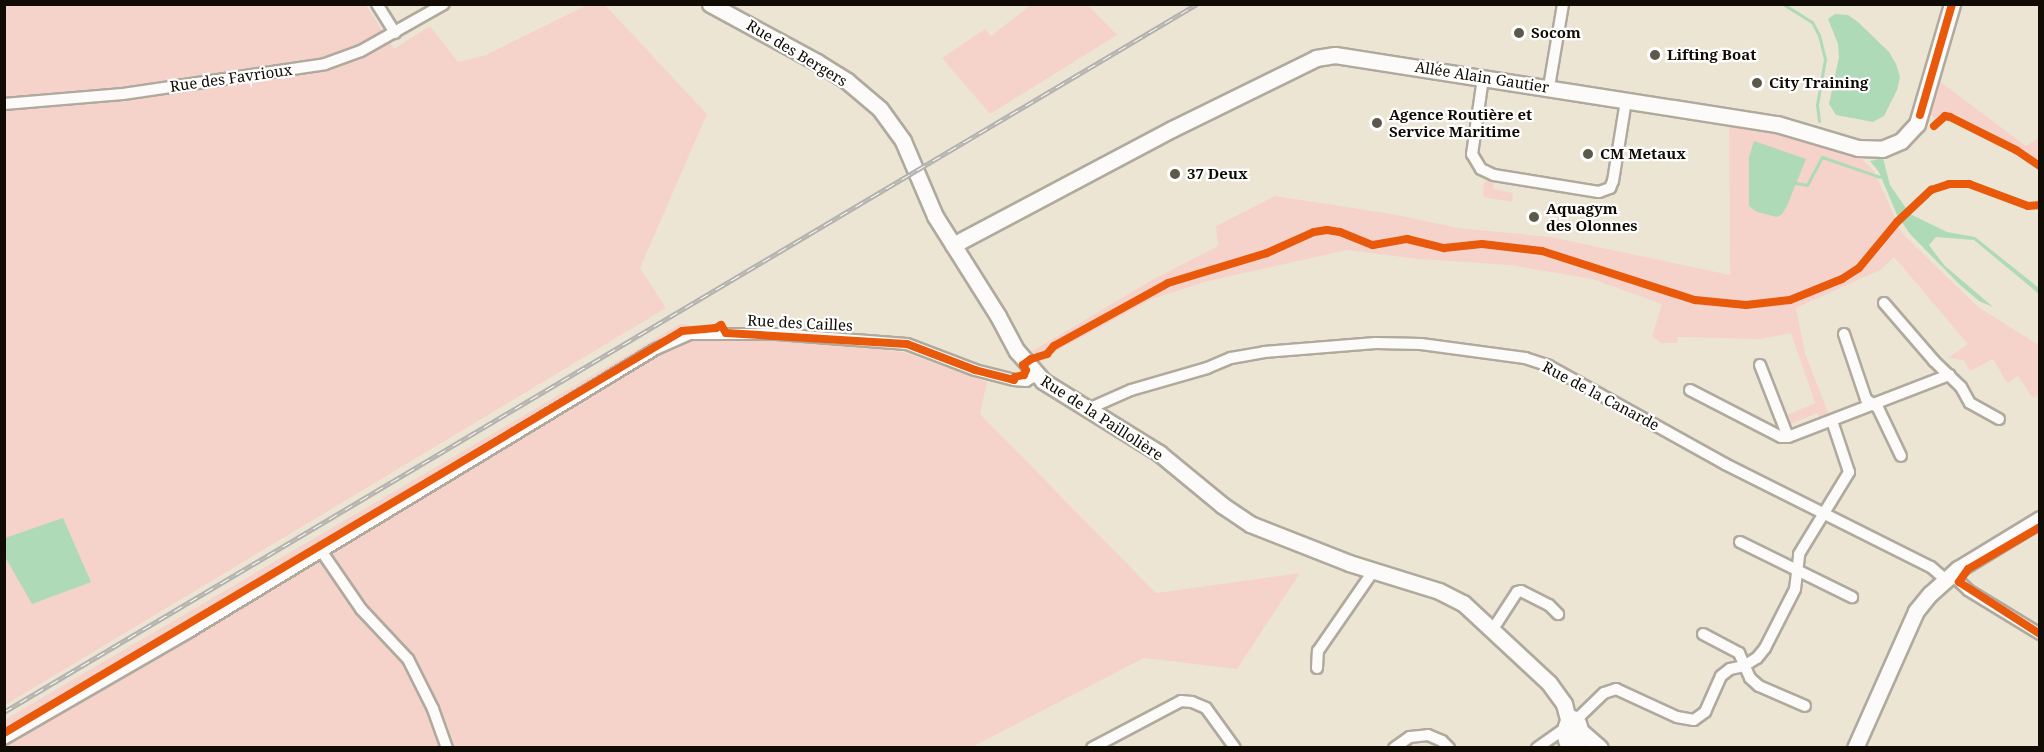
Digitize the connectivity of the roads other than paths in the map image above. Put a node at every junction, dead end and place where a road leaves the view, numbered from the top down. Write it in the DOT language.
graph roads {
  1 [pos="377,4"];
  2 [pos="444,4"];
  3 [pos="710,4"];
  4 [pos="1563,4"];
  5 [pos="1952,4"];
  6 [pos="395,33"];
  7 [pos="1483,78"];
  8 [pos="1550,87"];
  9 [pos="1626,101"];
  10 [pos="4,104"];
  11 [pos="915,171"];
  12 [pos="953,245"];
  13 [pos="1884,303"];
  14 [pos="1844,334"];
  15 [pos="1760,365"];
  16 [pos="1037,375"];
  17 [pos="1949,375"];
  18 [pos="1690,390"];
  19 [pos="1873,405"];
  20 [pos="1088,410"];
  21 [pos="1999,419"];
  22 [pos="1832,421"];
  23 [pos="1788,437"];
  24 [pos="1901,456"];
  25 [pos="1823,513"];
  26 [pos="2040,519"];
  27 [pos="1740,542"];
  28 [pos="322,552"];
  29 [pos="1796,568"];
  30 [pos="1374,570"];
  31 [pos="1948,576"];
  32 [pos="1852,597"];
  33 [pos="1558,614"];
  34 [pos="1493,629"];
  35 [pos="1703,634"];
  36 [pos="2040,634"];
  37 [pos="1744,666"];
  38 [pos="1317,668"];
  39 [pos="1805,706"];
  40 [pos="1572,724"];
  41 [pos="4,739"];
  42 [pos="447,747"];
  43 [pos="1092,747"];
  44 [pos="1235,747"];
  45 [pos="1394,747"];
  46 [pos="1449,747"];
  47 [pos="1537,747"];
  48 [pos="1600,747"];
  49 [pos="1855,747"];
  1 -- 6 [label="street"];
  2 -- 6 [label="street, Rue des Favrioux"];
  3 -- 11 [label="street, Rue des Bergers"];
  4 -- 8 [label="street"];
  5 -- 9 [label="street, Allée Alain Gautier"];
  6 -- 10 [label="street, Rue des Favrioux"];
  7 -- 8 [label="street, Allée Alain Gautier"];
  7 -- 9 [label="street"];
  7 -- 12 [label="street, Allée Alain Gautier"];
  8 -- 9 [label="street, Allée Alain Gautier"];
  11 -- 12 [label="street, Rue de la Paillolière"];
  12 -- 16 [label="street, Rue de la Paillolière"];
  13 -- 17 [label="street"];
  14 -- 19 [label="street"];
  15 -- 23 [label="street"];
  16 -- 20 [label="street, Rue de la Paillolière"];
  16 -- 28 [label="street, Rue des Cailles"];
  17 -- 19 [label="street"];
  17 -- 21 [label="street"];
  18 -- 23 [label="street"];
  19 -- 22 [label="street"];
  19 -- 24 [label="street"];
  20 -- 25 [label="street, Rue de la Canarde"];
  20 -- 30 [label="street, Rue de la Paillolière"];
  22 -- 23 [label="street"];
  22 -- 25 [label="street"];
  25 -- 29 [label="street"];
  25 -- 31 [label="street, Rue de la Canarde"];
  26 -- 31 [label="street"];
  27 -- 29 [label="street"];
  28 -- 41 [label="street, Rue des Cailles"];
  28 -- 42 [label="street"];
  29 -- 32 [label="street"];
  29 -- 37 [label="street"];
  30 -- 34 [label="street, Rue de la Paillolière"];
  30 -- 38 [label="street"];
  31 -- 36 [label="street, Rue de la Canarde"];
  31 -- 49 [label="street"];
  33 -- 34 [label="street"];
  34 -- 40 [label="street, Rue de la Paillolière"];
  35 -- 37 [label="street"];
  37 -- 39 [label="street"];
  37 -- 40 [label="street"];
  40 -- 47 [label="street"];
  40 -- 48 [label="street, Rue de la Paillolière"];
  43 -- 44 [label="street"];
  45 -- 46 [label="street"];
}
